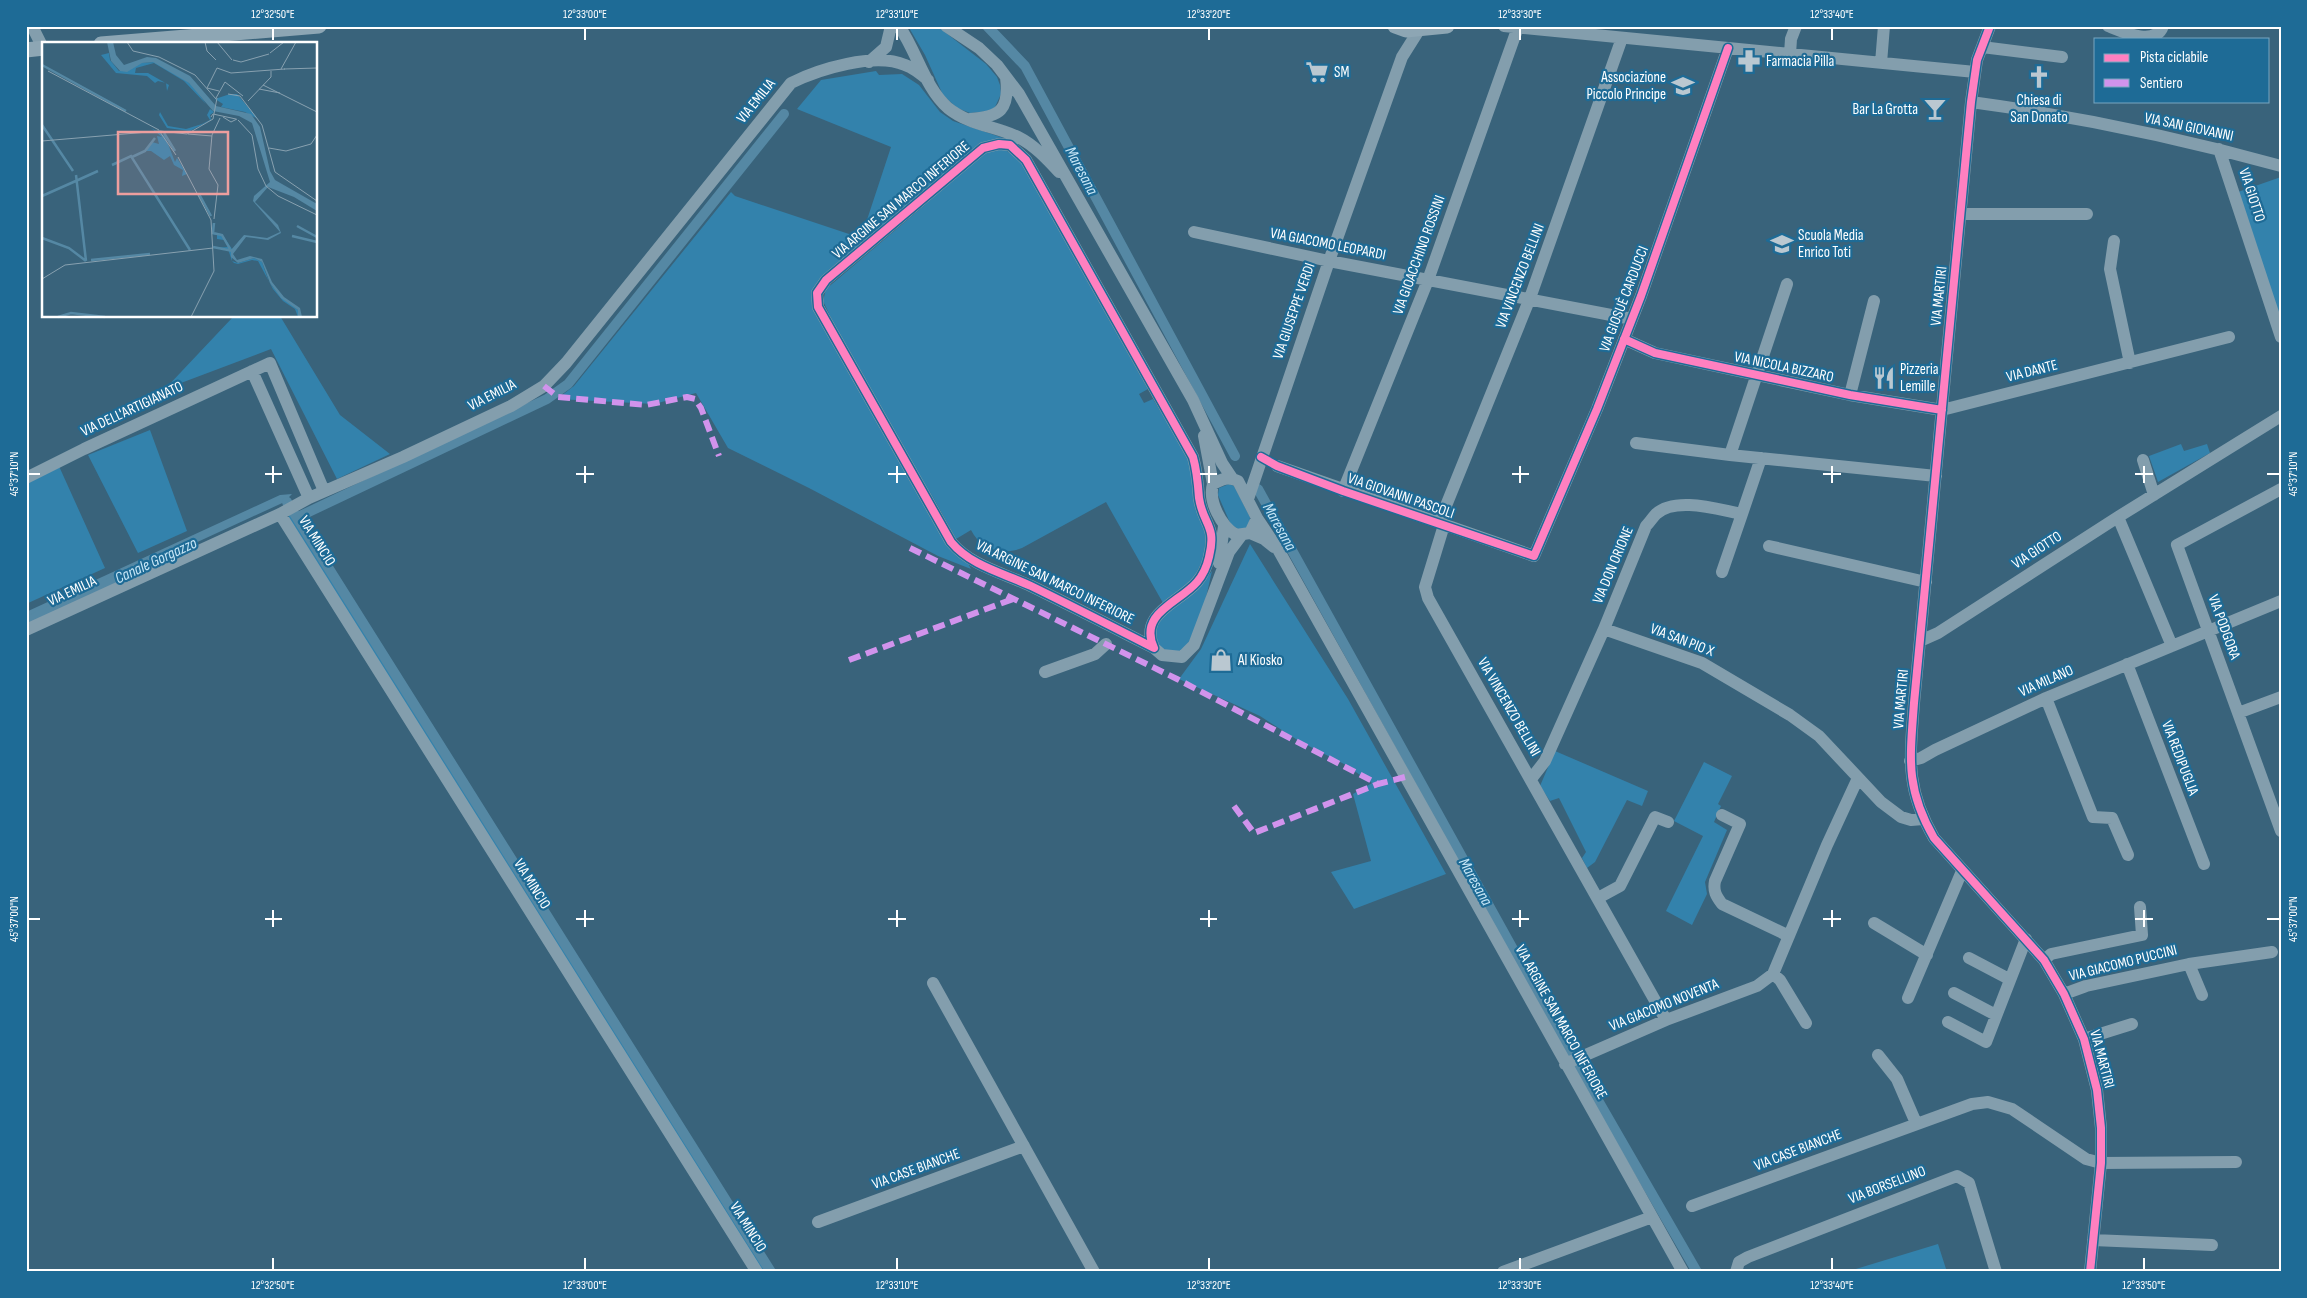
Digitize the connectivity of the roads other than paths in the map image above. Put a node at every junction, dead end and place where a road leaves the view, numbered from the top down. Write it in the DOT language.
graph roads {
  1 [pos="32,26"];
  2 [pos="318,26"];
  3 [pos="891,26"];
  4 [pos="899,26"];
  5 [pos="946,26"];
  6 [pos="962,26"];
  7 [pos="1448,26"];
  8 [pos="1504,26"];
  9 [pos="1796,26"];
  10 [pos="1884,26"];
  11 [pos="1990,26"];
  12 [pos="2108,26"];
  13 [pos="2163,26"];
  14 [pos="1396,27"];
  15 [pos="263,28"];
  16 [pos="1518,28"];
  17 [pos="1419,30"];
  18 [pos="1622,38"];
  19 [pos="121,42"];
  20 [pos="42,46"];
  21 [pos="1982,47"];
  22 [pos="42,48"];
  23 [pos="979,48"];
  24 [pos="1728,48"];
  25 [pos="26,50"];
  26 [pos="1790,54"];
  27 [pos="1402,57"];
  28 [pos="2062,57"];
  29 [pos="869,62"];
  30 [pos="1881,64"];
  31 [pos="1975,72"];
  32 [pos="1006,76"];
  33 [pos="928,80"];
  34 [pos="1972,102"];
  35 [pos="968,120"];
  36 [pos="2219,149"];
  37 [pos="2281,166"];
  38 [pos="1071,184"];
  39 [pos="1961,214"];
  40 [pos="2087,214"];
  41 [pos="1194,232"];
  42 [pos="2114,242"];
  43 [pos="1328,261"];
  44 [pos="1428,280"];
  45 [pos="1788,284"];
  46 [pos="1530,298"];
  47 [pos="1874,301"];
  48 [pos="1632,319"];
  49 [pos="2229,337"];
  50 [pos="2281,337"];
  51 [pos="1624,339"];
  52 [pos="2130,363"];
  53 [pos="252,370"];
  54 [pos="1757,375"];
  55 [pos="1850,394"];
  56 [pos="1942,410"];
  57 [pos="1198,411"];
  58 [pos="2281,416"];
  59 [pos="1636,443"];
  60 [pos="1730,455"];
  61 [pos="1761,458"];
  62 [pos="2143,460"];
  63 [pos="1258,464"];
  64 [pos="1277,466"];
  65 [pos="1936,476"];
  66 [pos="26,478"];
  67 [pos="1235,479"];
  68 [pos="1213,484"];
  69 [pos="2281,489"];
  70 [pos="324,491"];
  71 [pos="1343,491"];
  72 [pos="2154,495"];
  73 [pos="309,498"];
  74 [pos="1248,499"];
  75 [pos="288,509"];
  76 [pos="1742,514"];
  77 [pos="2118,517"];
  78 [pos="1257,518"];
  79 [pos="1441,524"];
  80 [pos="1224,526"];
  81 [pos="1246,535"];
  82 [pos="1769,546"];
  83 [pos="1279,551"];
  84 [pos="1534,556"];
  85 [pos="1722,572"];
  86 [pos="1926,582"];
  87 [pos="1216,583"];
  88 [pos="2281,601"];
  89 [pos="1604,629"];
  90 [pos="26,630"];
  91 [pos="2209,631"];
  92 [pos="1921,635"];
  93 [pos="1106,644"];
  94 [pos="2172,646"];
  95 [pos="1154,648"];
  96 [pos="2127,664"];
  97 [pos="1045,672"];
  98 [pos="2046,698"];
  99 [pos="2281,698"];
  100 [pos="2238,713"];
  101 [pos="1911,746"];
  102 [pos="1935,750"];
  103 [pos="1910,761"];
  104 [pos="1858,778"];
  105 [pos="1531,779"];
  106 [pos="1918,805"];
  107 [pos="1896,812"];
  108 [pos="1722,815"];
  109 [pos="1923,819"];
  110 [pos="1668,822"];
  111 [pos="2281,831"];
  112 [pos="2128,855"];
  113 [pos="2204,864"];
  114 [pos="1962,871"];
  115 [pos="1598,898"];
  116 [pos="2140,907"];
  117 [pos="1874,923"];
  118 [pos="1789,936"];
  119 [pos="2026,939"];
  120 [pos="2272,952"];
  121 [pos="1927,955"];
  122 [pos="1969,958"];
  123 [pos="2044,960"];
  124 [pos="2189,964"];
  125 [pos="1773,974"];
  126 [pos="2009,979"];
  127 [pos="932,983"];
  128 [pos="1954,993"];
  129 [pos="2064,994"];
  130 [pos="2202,995"];
  131 [pos="1908,998"];
  132 [pos="1996,1014"];
  133 [pos="1666,1020"];
  134 [pos="1948,1022"];
  135 [pos="1806,1024"];
  136 [pos="2132,1024"];
  137 [pos="2084,1039"];
  138 [pos="1878,1056"];
  139 [pos="1568,1063"];
  140 [pos="1916,1123"];
  141 [pos="1024,1146"];
  142 [pos="2236,1162"];
  143 [pos="2101,1163"];
  144 [pos="1692,1206"];
  145 [pos="1652,1218"];
  146 [pos="818,1222"];
  147 [pos="2093,1240"];
  148 [pos="2212,1245"];
  149 [pos="757,1272"];
  150 [pos="1094,1272"];
  151 [pos="1502,1272"];
  152 [pos="1683,1272"];
  153 [pos="1736,1272"];
  154 [pos="1996,1272"];
  155 [pos="2090,1272"];
  1 -- 20 [label="street"];
  2 -- 15 [label="main road"];
  3 -- 29 [label="street"];
  4 -- 33 [label="street"];
  5 -- 23 [label="street"];
  6 -- 23 [label="street"];
  7 -- 17 [label="main road"];
  8 -- 16 [label="street"];
  9 -- 26 [label="street"];
  10 -- 30 [label="street"];
  11 -- 21 [label="street, VIA MARTIRI"];
  12 -- 13 [label="street"];
  14 -- 17 [label="main road"];
  14 -- 27 [label="street, VIA GIUSEPPE VERDI"];
  15 -- 19 [label="main road"];
  16 -- 18 [label="street"];
  16 -- 44 [label="street, VIA GIOACCHINO ROSSINI"];
  17 -- 27 [label="street, VIA GIUSEPPE VERDI"];
  18 -- 24 [label="street"];
  18 -- 46 [label="street, VIA VINCENZO BELLINI"];
  21 -- 28 [label="street"];
  21 -- 31 [label="street, VIA MARTIRI"];
  22 -- 25 [label="main road"];
  23 -- 32 [label="street, VIA ARGINE SAN MARCO INFERIORE"];
  24 -- 26 [label="street"];
  24 -- 48 [label="street, VIA GIOSUÈ CARDUCCI"];
  26 -- 30 [label="street"];
  27 -- 43 [label="street, VIA GIUSEPPE VERDI"];
  29 -- 33 [label="street, VIA EMILIA"];
  29 -- 70 [label="street, VIA EMILIA"];
  30 -- 31 [label="street"];
  31 -- 34 [label="street, VIA MARTIRI"];
  32 -- 35 [label="street"];
  32 -- 38 [label="street, VIA ARGINE SAN MARCO INFERIORE"];
  33 -- 35 [label="street"];
  34 -- 36 [label="street, VIA SAN GIOVANNI"];
  34 -- 39 [label="street, VIA MARTIRI"];
  35 -- 38 [label="street"];
  36 -- 37 [label="street, VIA SAN GIOVANNI"];
  36 -- 50 [label="street, VIA GIOTTO"];
  38 -- 57 [label="street, VIA ARGINE SAN MARCO INFERIORE"];
  39 -- 40 [label="street"];
  39 -- 56 [label="street, VIA MARTIRI"];
  41 -- 43 [label="street, VIA GIACOMO LEOPARDI"];
  42 -- 52 [label="street"];
  43 -- 44 [label="street, VIA GIACOMO LEOPARDI"];
  43 -- 63 [label="street, VIA GIUSEPPE VERDI"];
  44 -- 46 [label="street, VIA GIACOMO LEOPARDI"];
  44 -- 71 [label="street, VIA GIOACCHINO ROSSINI"];
  45 -- 54 [label="street"];
  46 -- 48 [label="street, VIA GIACOMO LEOPARDI"];
  46 -- 79 [label="street, VIA VINCENZO BELLINI"];
  47 -- 55 [label="street"];
  48 -- 51 [label="street, VIA GIOSUÈ CARDUCCI"];
  49 -- 52 [label="street, VIA DANTE"];
  51 -- 54 [label="street, VIA NICOLA BIZZARO"];
  51 -- 84 [label="street, VIA GIOSUÈ CARDUCCI"];
  52 -- 56 [label="street, VIA DANTE"];
  53 -- 66 [label="street, VIA DELL'ARTIGIANATO"];
  53 -- 70 [label="street, VIA DELL'ARTIGIANATO"];
  53 -- 73 [label="street"];
  54 -- 55 [label="street, VIA NICOLA BIZZARO"];
  54 -- 60 [label="street"];
  55 -- 56 [label="street, VIA NICOLA BIZZARO"];
  56 -- 65 [label="street, VIA MARTIRI"];
  57 -- 67 [label="street, VIA ARGINE SAN MARCO INFERIORE"];
  57 -- 68 [label="street, VIA ARGINE SAN MARCO INFERIORE"];
  58 -- 72 [label="street, VIA GIOTTO"];
  59 -- 60 [label="street"];
  60 -- 61 [label="street"];
  61 -- 65 [label="street"];
  61 -- 76 [label="street"];
  62 -- 72 [label="street"];
  63 -- 67 [label="street"];
  63 -- 74 [label="street, VIA GIUSEPPE VERDI"];
  64 -- 71 [label="street, VIA GIOVANNI PASCOLI"];
  65 -- 86 [label="street, VIA MARTIRI"];
  67 -- 68 [label="street"];
  67 -- 74 [label="street, VIA ARGINE SAN MARCO INFERIORE"];
  68 -- 80 [label="street, VIA ARGINE SAN MARCO INFERIORE"];
  69 -- 91 [label="street, VIA PODGORA"];
  70 -- 73 [label="street, VIA EMILIA"];
  71 -- 79 [label="street, VIA GIOVANNI PASCOLI"];
  72 -- 77 [label="street, VIA GIOTTO"];
  73 -- 75 [label="street, VIA EMILIA"];
  74 -- 78 [label="street, VIA ARGINE SAN MARCO INFERIORE"];
  75 -- 90 [label="street, VIA EMILIA"];
  75 -- 149 [label="street, VIA MINCIO"];
  76 -- 85 [label="street"];
  76 -- 89 [label="street, VIA DON ORIONE"];
  77 -- 92 [label="street, VIA GIOTTO"];
  77 -- 94 [label="street"];
  78 -- 81 [label="street, VIA ARGINE SAN MARCO INFERIORE"];
  78 -- 83 [label="street, VIA ARGINE SAN MARCO INFERIORE"];
  79 -- 84 [label="street, VIA GIOVANNI PASCOLI"];
  79 -- 105 [label="street, VIA VINCENZO BELLINI"];
  80 -- 81 [label="street, VIA ARGINE SAN MARCO INFERIORE"];
  80 -- 87 [label="street, VIA ARGINE SAN MARCO INFERIORE"];
  81 -- 83 [label="street, VIA ARGINE SAN MARCO INFERIORE"];
  81 -- 87 [label="street, VIA ARGINE SAN MARCO INFERIORE"];
  82 -- 86 [label="street"];
  83 -- 139 [label="street, VIA ARGINE SAN MARCO INFERIORE"];
  86 -- 92 [label="street, VIA MARTIRI"];
  87 -- 95 [label="street, VIA ARGINE SAN MARCO INFERIORE"];
  88 -- 91 [label="street, VIA MILANO"];
  89 -- 104 [label="street, VIA SAN PIO X"];
  89 -- 105 [label="street"];
  91 -- 94 [label="street, VIA MILANO"];
  91 -- 100 [label="street, VIA PODGORA"];
  92 -- 101 [label="street, VIA MARTIRI"];
  93 -- 97 [label="street"];
  94 -- 96 [label="street, VIA MILANO"];
  95 -- 95 [label="street, VIA ARGINE SAN MARCO INFERIORE"];
  96 -- 98 [label="street, VIA MILANO"];
  96 -- 113 [label="street, VIA REDIPUGLIA"];
  98 -- 102 [label="street, VIA MILANO"];
  98 -- 112 [label="street"];
  99 -- 100 [label="street"];
  100 -- 111 [label="street, VIA PODGORA"];
  101 -- 102 [label="street"];
  101 -- 103 [label="street, VIA MARTIRI"];
  102 -- 103 [label="street, VIA MILANO"];
  103 -- 106 [label="street, VIA MARTIRI"];
  104 -- 107 [label="street, VIA SAN PIO X"];
  104 -- 118 [label="street"];
  105 -- 115 [label="street, VIA VINCENZO BELLINI"];
  106 -- 107 [label="street"];
  106 -- 109 [label="street, VIA MARTIRI"];
  107 -- 109 [label="street, VIA SAN PIO X"];
  108 -- 118 [label="street"];
  109 -- 114 [label="street, VIA MARTIRI"];
  110 -- 115 [label="street"];
  114 -- 119 [label="street, VIA MARTIRI"];
  114 -- 121 [label="street"];
  115 -- 133 [label="street, VIA VINCENZO BELLINI"];
  116 -- 123 [label="street"];
  117 -- 121 [label="street"];
  118 -- 125 [label="street"];
  119 -- 123 [label="street, VIA MARTIRI"];
  119 -- 126 [label="street"];
  120 -- 124 [label="street, VIA GIACOMO PUCCINI"];
  121 -- 131 [label="street"];
  122 -- 126 [label="street"];
  123 -- 129 [label="street, VIA MARTIRI"];
  124 -- 129 [label="street, VIA GIACOMO PUCCINI"];
  124 -- 130 [label="street, VIA GIACOMO PUCCINI"];
  125 -- 133 [label="street, VIA GIACOMO NOVENTA"];
  125 -- 135 [label="street"];
  126 -- 132 [label="street"];
  127 -- 141 [label="street"];
  128 -- 132 [label="street"];
  129 -- 137 [label="street, VIA MARTIRI"];
  132 -- 134 [label="street"];
  133 -- 139 [label="street, VIA GIACOMO NOVENTA"];
  136 -- 137 [label="street, VIA MARTIRI"];
  137 -- 143 [label="street, VIA MARTIRI"];
  138 -- 140 [label="street"];
  139 -- 145 [label="street, VIA ARGINE SAN MARCO INFERIORE"];
  140 -- 143 [label="street, VIA CASE BIANCHE"];
  140 -- 144 [label="street, VIA CASE BIANCHE"];
  141 -- 146 [label="street, VIA CASE BIANCHE"];
  141 -- 150 [label="street"];
  142 -- 143 [label="street"];
  143 -- 147 [label="street, VIA MARTIRI"];
  145 -- 151 [label="street"];
  145 -- 152 [label="street, VIA ARGINE SAN MARCO INFERIORE"];
  147 -- 148 [label="street"];
  147 -- 155 [label="street, VIA MARTIRI"];
  153 -- 154 [label="street, VIA BORSELLINO"];
}
